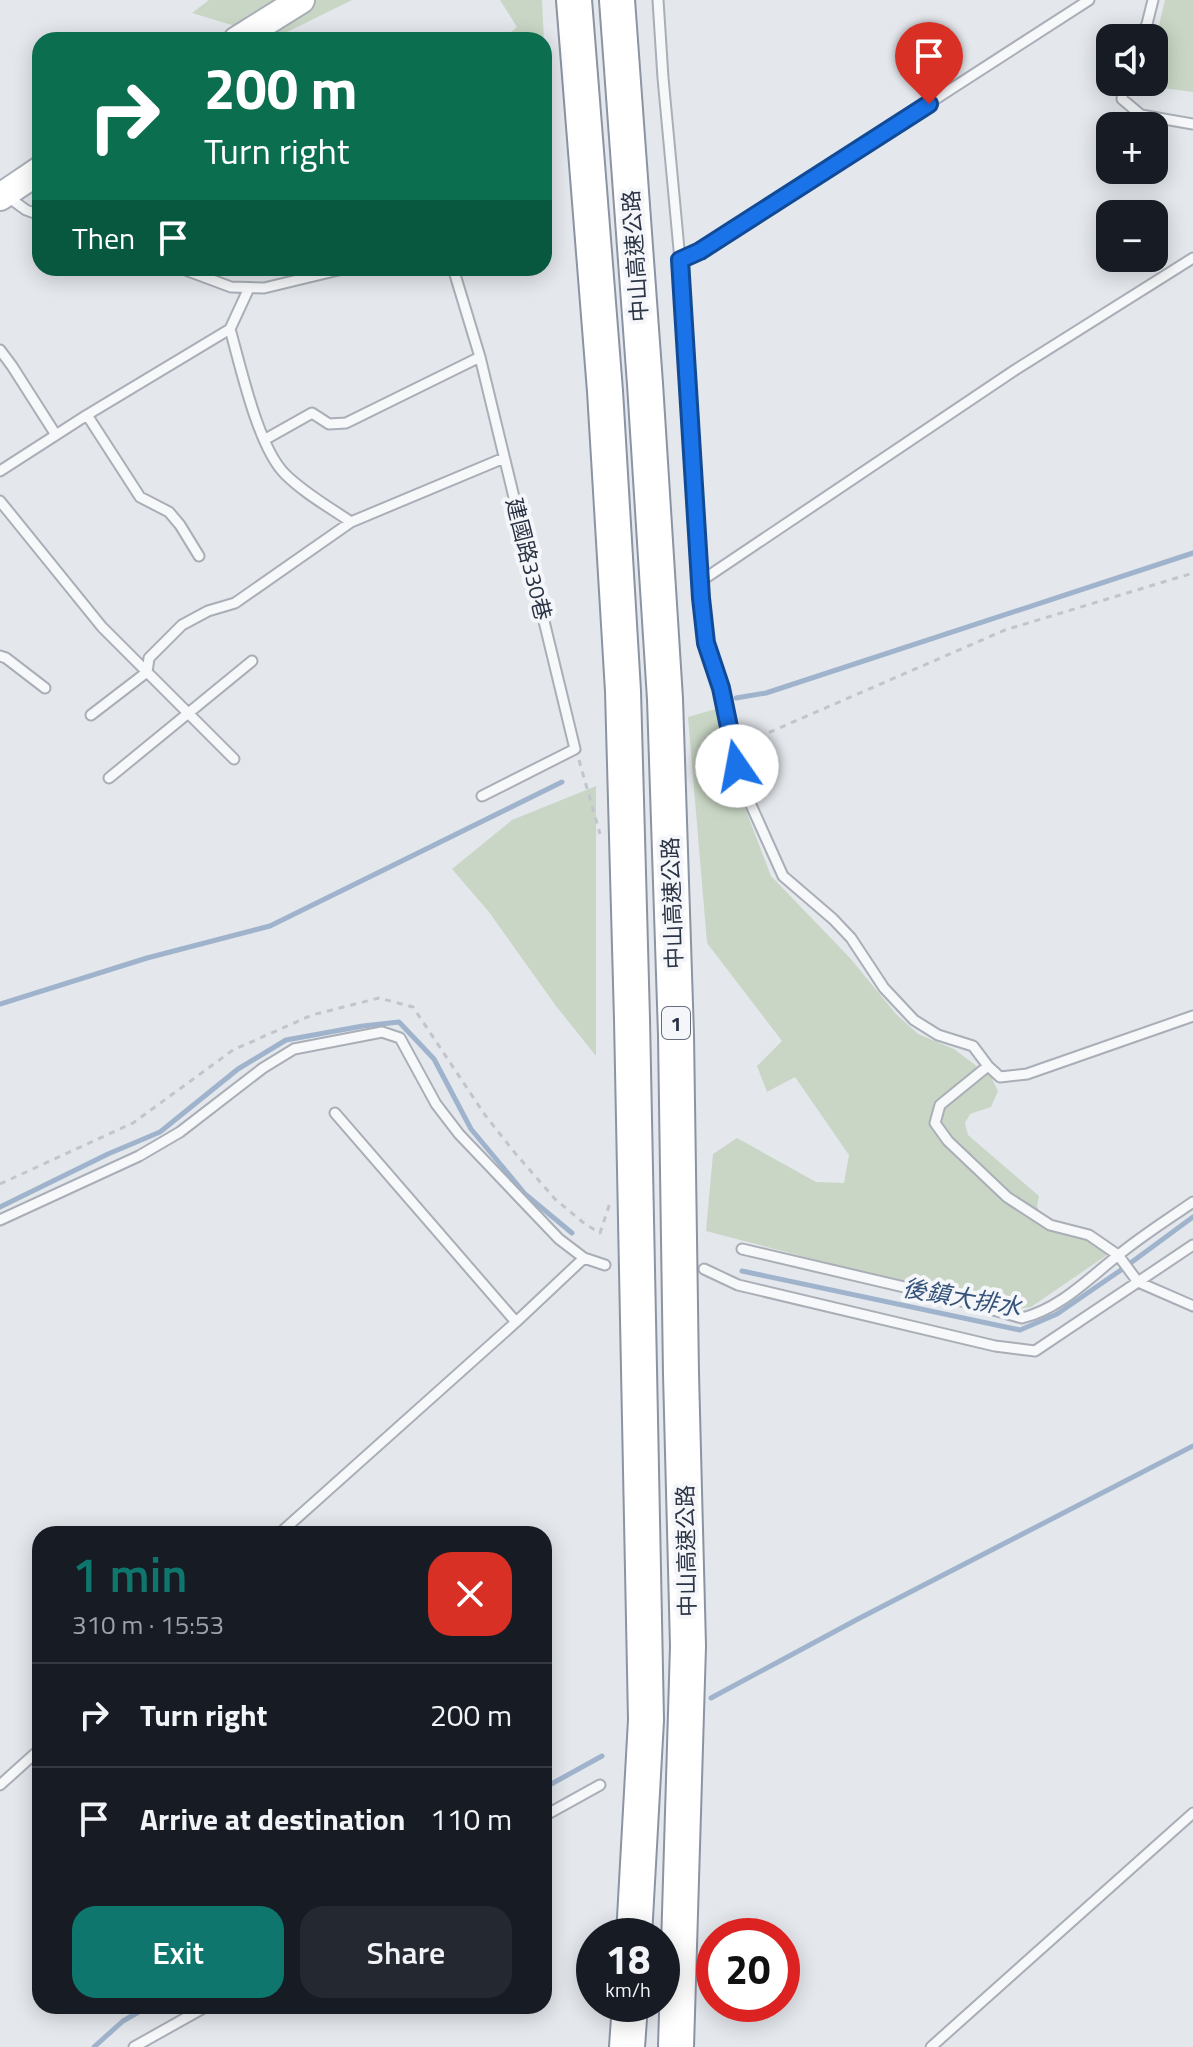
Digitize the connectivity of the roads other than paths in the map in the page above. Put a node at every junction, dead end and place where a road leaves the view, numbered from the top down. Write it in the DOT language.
graph roads {
  1 [pos="301,0"];
  2 [pos="574,0"];
  3 [pos="617,0"];
  4 [pos="658,0"];
  5 [pos="1089,0"];
  6 [pos="1153,0"];
  7 [pos="1147,24"];
  8 [pos="250,32"];
  9 [pos="1122,96"];
  10 [pos="1193,124"];
  11 [pos="32,175"];
  12 [pos="2,193"];
  13 [pos="32,212"];
  14 [pos="1193,258"];
  15 [pos="680,260"];
  16 [pos="201,276"];
  17 [pos="314,276"];
  18 [pos="455,276"];
  19 [pos="249,288"];
  20 [pos="230,329"];
  21 [pos="0,350"];
  22 [pos="480,357"];
  23 [pos="87,415"];
  24 [pos="56,435"];
  25 [pos="264,440"];
  26 [pos="504,458"];
  27 [pos="0,471"];
  28 [pos="0,501"];
  29 [pos="351,522"];
  30 [pos="199,556"];
  31 [pos="701,581"];
  32 [pos="0,656"];
  33 [pos="252,661"];
  34 [pos="147,672"];
  35 [pos="45,688"];
  36 [pos="188,713"];
  37 [pos="91,715"];
  38 [pos="234,759"];
  39 [pos="109,778"];
  40 [pos="482,796"];
  41 [pos="1193,1016"];
  42 [pos="988,1066"];
  43 [pos="335,1113"];
  44 [pos="1193,1202"];
  45 [pos="0,1220"];
  46 [pos="1193,1245"];
  47 [pos="742,1249"];
  48 [pos="584,1258"];
  49 [pos="1119,1258"];
  50 [pos="605,1265"];
  51 [pos="704,1269"];
  52 [pos="1135,1279"];
  53 [pos="1193,1306"];
  54 [pos="516,1322"];
  55 [pos="288,1526"];
  56 [pos="32,1756"];
  57 [pos="0,1785"];
  58 [pos="600,1785"];
  59 [pos="552,1812"];
  60 [pos="1193,1813"];
  61 [pos="635,1918"];
  62 [pos="193,2014"];
  63 [pos="629,2022"];
  64 [pos="134,2047"];
  65 [pos="627,2047"];
  66 [pos="676,2047"];
  67 [pos="931,2047"];
  1 -- 8 [label="street"];
  2 -- 61 [label="highway, 中山高速公路 / 1"];
  3 -- 66 [label="highway, 中山高速公路 / 1"];
  4 -- 15 [label="lane"];
  5 -- 15 [label="lane"];
  6 -- 7 [label="lane"];
  9 -- 10 [label="lane"];
  11 -- 12 [label="street"];
  12 -- 13 [label="lane"];
  14 -- 31 [label="lane"];
  15 -- 31 [label="lane"];
  16 -- 19 [label="lane"];
  17 -- 19 [label="lane"];
  18 -- 22 [label="lane, 建國路330巷"];
  19 -- 20 [label="lane"];
  20 -- 23 [label="lane"];
  20 -- 25 [label="lane"];
  21 -- 24 [label="lane"];
  22 -- 25 [label="lane"];
  22 -- 26 [label="lane, 建國路330巷"];
  23 -- 24 [label="lane"];
  23 -- 30 [label="lane"];
  24 -- 27 [label="lane"];
  25 -- 29 [label="lane"];
  26 -- 29 [label="lane"];
  26 -- 40 [label="lane, 建國路330巷"];
  28 -- 34 [label="lane"];
  29 -- 34 [label="lane"];
  31 -- 42 [label="lane"];
  32 -- 35 [label="lane"];
  33 -- 36 [label="lane"];
  34 -- 36 [label="lane"];
  34 -- 37 [label="lane"];
  36 -- 38 [label="lane"];
  36 -- 39 [label="lane"];
  41 -- 42 [label="lane"];
  42 -- 49 [label="lane"];
  43 -- 54 [label="lane"];
  44 -- 49 [label="lane"];
  45 -- 48 [label="lane"];
  46 -- 52 [label="lane"];
  47 -- 49 [label="lane"];
  48 -- 50 [label="lane"];
  48 -- 54 [label="lane"];
  49 -- 52 [label="lane"];
  51 -- 52 [label="lane"];
  52 -- 53 [label="lane"];
  54 -- 55 [label="lane"];
  56 -- 57 [label="lane"];
  58 -- 59 [label="lane"];
  60 -- 67 [label="lane"];
  62 -- 64 [label="lane"];
  63 -- 65 [label="highway"];
}
